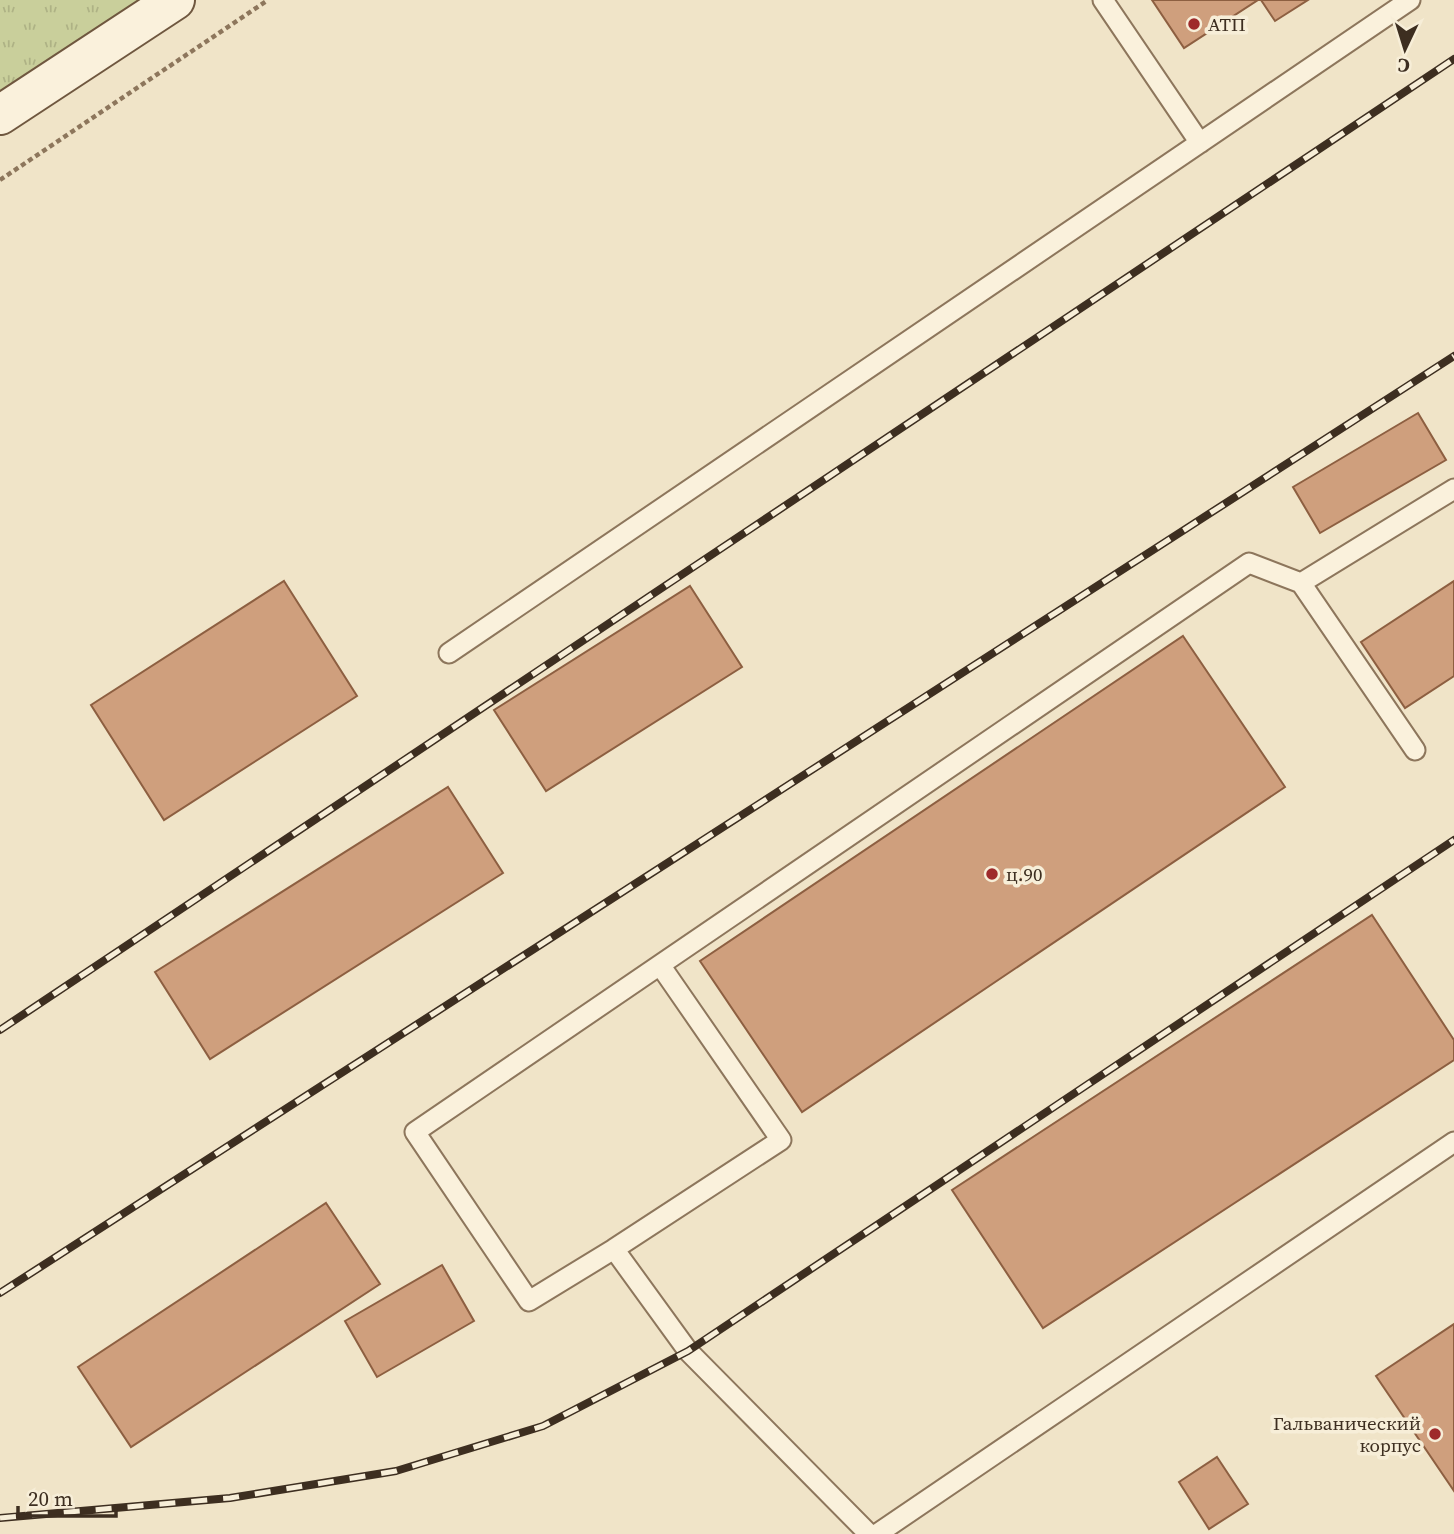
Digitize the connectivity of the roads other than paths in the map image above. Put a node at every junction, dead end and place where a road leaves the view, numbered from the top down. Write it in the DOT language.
graph roads {
  1 [pos="176,0"];
  2 [pos="1102,0"];
  3 [pos="1410,0"];
  4 [pos="0,115"];
  5 [pos="1200,143"];
  6 [pos="1454,489"];
  7 [pos="1301,583"];
  8 [pos="449,653"];
  9 [pos="1415,750"];
  10 [pos="660,965"];
  11 [pos="1454,1142"];
  12 [pos="614,1249"];
  13 [pos="869,1534"];
  14 [pos="877,1534"];
  1 -- 4 [label="main road"];
  2 -- 5 [label="lane"];
  3 -- 5 [label="lane"];
  5 -- 8 [label="lane"];
  6 -- 7 [label="lane"];
  7 -- 9 [label="lane"];
  7 -- 10 [label="lane"];
  10 -- 12 [label="lane"];
  10 -- 12 [label="lane"];
  11 -- 14 [label="lane"];
  12 -- 13 [label="lane"];
}
